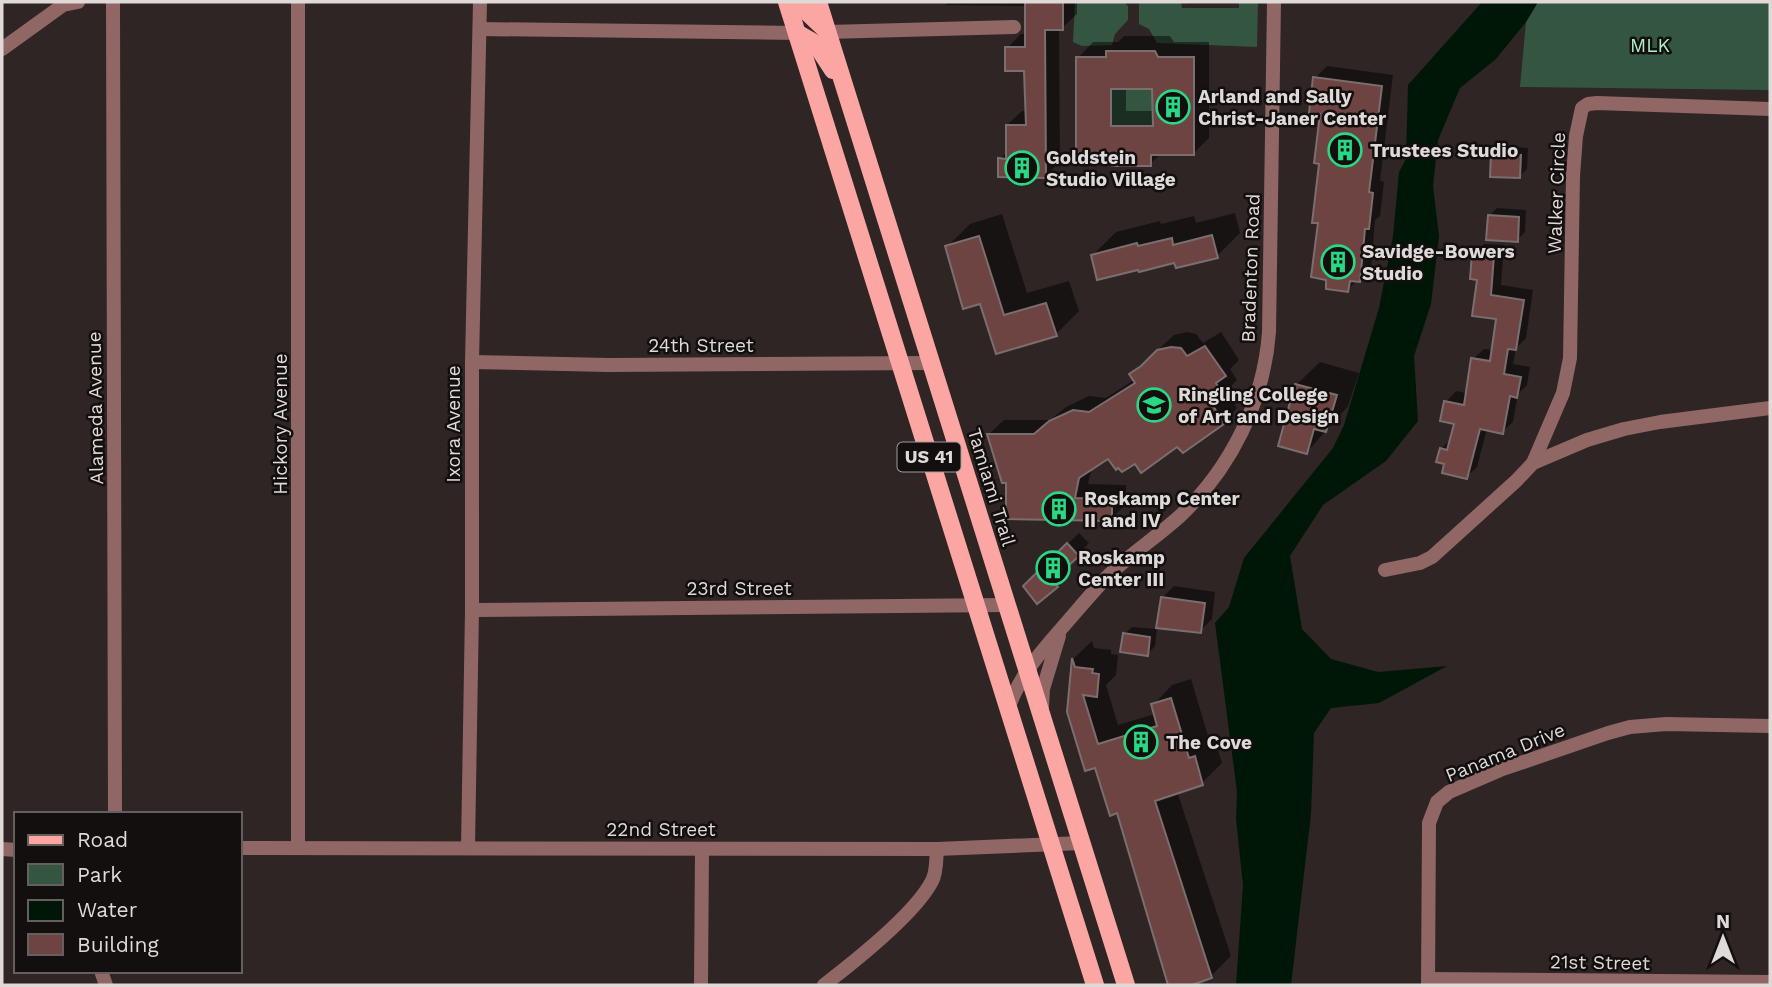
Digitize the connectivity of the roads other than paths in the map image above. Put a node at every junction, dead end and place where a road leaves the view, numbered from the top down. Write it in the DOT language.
graph roads {
  1 [pos="78,2"];
  2 [pos="113,2"];
  3 [pos="298,2"];
  4 [pos="480,2"];
  5 [pos="787,2"];
  6 [pos="800,2"];
  7 [pos="818,2"];
  8 [pos="1274,2"];
  9 [pos="1014,27"];
  10 [pos="480,29"];
  11 [pos="828,32"];
  12 [pos="797,33"];
  13 [pos="2,49"];
  14 [pos="845,87"];
  15 [pos="1770,109"];
  16 [pos="472,362"];
  17 [pos="900,363"];
  18 [pos="931,363"];
  19 [pos="1770,408"];
  20 [pos="1533,463"];
  21 [pos="1385,570"];
  22 [pos="976,605"];
  23 [pos="1007,605"];
  24 [pos="472,610"];
  25 [pos="1063,627"];
  26 [pos="1026,670"];
  27 [pos="1008,709"];
  28 [pos="1041,716"];
  29 [pos="1770,726"];
  30 [pos="115,812"];
  31 [pos="1081,843"];
  32 [pos="1050,844"];
  33 [pos="298,847"];
  34 [pos="468,847"];
  35 [pos="242,848"];
  36 [pos="702,849"];
  37 [pos="937,849"];
  38 [pos="1429,982"];
  39 [pos="1770,982"];
  40 [pos="1535,983"];
  41 [pos="701,985"];
  42 [pos="824,985"];
  43 [pos="1095,985"];
  44 [pos="1126,985"];
  1 -- 13 [label="street"];
  2 -- 30 [label="street, Alameda Avenue"];
  3 -- 33 [label="street, Hickory Avenue"];
  4 -- 10 [label="street, Ixora Avenue"];
  5 -- 12 [label="main road, US 41"];
  6 -- 11 [label="main road"];
  7 -- 11 [label="main road, Tamiami Trail / US 41"];
  8 -- 25 [label="street, Bradenton Road"];
  9 -- 11 [label="street"];
  10 -- 12 [label="street"];
  10 -- 16 [label="street, Ixora Avenue"];
  11 -- 14 [label="main road, Tamiami Trail / US 41"];
  12 -- 14 [label="main road"];
  12 -- 17 [label="main road, US 41"];
  14 -- 18 [label="main road, Tamiami Trail / US 41"];
  15 -- 20 [label="street, Walker Circle"];
  16 -- 17 [label="street, 24th Street"];
  16 -- 24 [label="street, Ixora Avenue"];
  17 -- 18 [label="street, 24th Street"];
  17 -- 22 [label="main road, US 41"];
  18 -- 23 [label="main road, Tamiami Trail / US 41"];
  19 -- 20 [label="street, Walker Circle"];
  20 -- 21 [label="street, Walker Circle"];
  22 -- 23 [label="street, 23rd Street"];
  22 -- 24 [label="street, 23rd Street"];
  22 -- 27 [label="main road, US 41"];
  23 -- 26 [label="main road, Tamiami Trail / US 41"];
  24 -- 34 [label="street, Ixora Avenue"];
  25 -- 26 [label="street, Bradenton Road"];
  25 -- 28 [label="street, Bradenton Road"];
  26 -- 27 [label="street, Bradenton Road"];
  26 -- 28 [label="main road, Tamiami Trail / US 41"];
  27 -- 32 [label="main road, US 41"];
  28 -- 31 [label="main road, Tamiami Trail / US 41"];
  29 -- 38 [label="street, Panama Drive"];
  31 -- 32 [label="street, 22nd Street"];
  31 -- 44 [label="main road, Tamiami Trail / US 41"];
  32 -- 37 [label="street, 22nd Street"];
  32 -- 43 [label="main road, US 41"];
  33 -- 34 [label="street, 22nd Street"];
  33 -- 35 [label="street, 22nd Street"];
  34 -- 36 [label="street, 22nd Street"];
  36 -- 37 [label="street, 22nd Street"];
  36 -- 41 [label="street"];
  37 -- 42 [label="street"];
  38 -- 40 [label="street, 21st Street"];
  39 -- 40 [label="street, 21st Street"];
}
